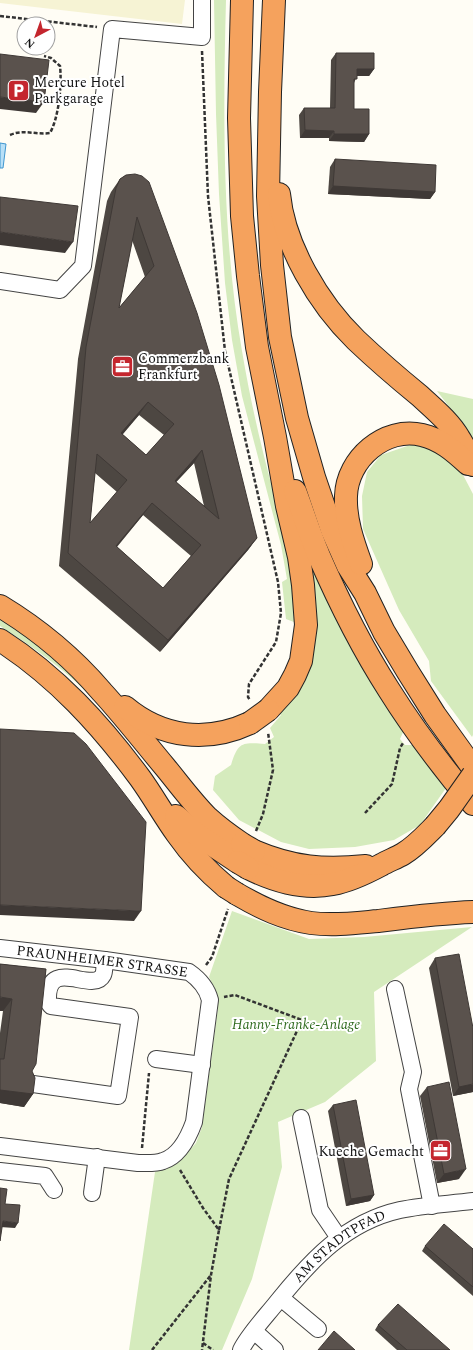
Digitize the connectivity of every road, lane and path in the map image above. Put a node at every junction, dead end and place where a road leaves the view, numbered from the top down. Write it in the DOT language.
graph roads {
  1 [pos="202,0"];
  2 [pos="242,0"];
  3 [pos="274,0"];
  4 [pos="0,16"];
  5 [pos="112,29"];
  6 [pos="202,37"];
  7 [pos="44,56"];
  8 [pos="270,92"];
  9 [pos="10,134"];
  10 [pos="0,281"];
  11 [pos="275,437"];
  12 [pos="473,465"];
  13 [pos="473,468"];
  14 [pos="365,593"];
  15 [pos="0,606"];
  16 [pos="0,640"];
  17 [pos="90,678"];
  18 [pos="259,717"];
  19 [pos="414,728"];
  20 [pos="473,768"];
  21 [pos="473,775"];
  22 [pos="140,779"];
  23 [pos="473,804"];
  24 [pos="365,813"];
  25 [pos="247,852"];
  26 [pos="231,896"];
  27 [pos="473,912"];
  28 [pos="0,948"];
  29 [pos="105,960"];
  30 [pos="197,978"];
  31 [pos="395,990"];
  32 [pos="210,1000"];
  33 [pos="156,1059"];
  34 [pos="202,1065"];
  35 [pos="33,1084"];
  36 [pos="301,1118"];
  37 [pos="0,1146"];
  38 [pos="142,1152"];
  39 [pos="172,1156"];
  40 [pos="97,1157"];
  41 [pos="0,1171"];
  42 [pos="54,1190"];
  43 [pos="92,1193"];
  44 [pos="473,1201"];
  45 [pos="432,1206"];
  46 [pos="219,1230"];
  47 [pos="339,1238"];
  48 [pos="211,1275"];
  49 [pos="281,1298"];
  50 [pos="318,1330"];
  51 [pos="254,1331"];
  52 [pos="203,1342"];
  53 [pos="152,1350"];
  54 [pos="202,1350"];
  55 [pos="213,1350"];
  56 [pos="241,1350"];
  57 [pos="275,1350"];
  1 -- 6 [label="street"];
  2 -- 11 [label="highway"];
  3 -- 8 [label="highway"];
  4 -- 5 [label="path"];
  5 -- 6 [label="street"];
  5 -- 10 [label="street"];
  6 -- 18 [label="path"];
  7 -- 9 [label="path"];
  8 -- 12 [label="highway"];
  8 -- 14 [label="highway"];
  11 -- 18 [label="highway"];
  11 -- 19 [label="highway"];
  13 -- 14 [label="highway"];
  14 -- 20 [label="highway"];
  15 -- 17 [label="highway"];
  16 -- 22 [label="highway"];
  17 -- 18 [label="highway"];
  17 -- 25 [label="highway"];
  18 -- 25 [label="path"];
  19 -- 23 [label="highway"];
  19 -- 24 [label="path"];
  21 -- 25 [label="highway, bridge"];
  22 -- 25 [label="highway"];
  22 -- 26 [label="highway"];
  26 -- 27 [label="highway"];
  26 -- 30 [label="path"];
  28 -- 29 [label="street, PRAUNHEIMER STRASSE"];
  29 -- 30 [label="street, PRAUNHEIMER STRASSE"];
  29 -- 35 [label="street"];
  30 -- 32 [label="street, PRAUNHEIMER STRASSE"];
  31 -- 45 [label="street"];
  32 -- 34 [label="street"];
  32 -- 46 [label="path"];
  33 -- 34 [label="street"];
  33 -- 38 [label="path"];
  34 -- 39 [label="street"];
  36 -- 47 [label="street"];
  37 -- 40 [label="street"];
  39 -- 40 [label="street"];
  39 -- 46 [label="path"];
  40 -- 43 [label="street"];
  41 -- 42 [label="street"];
  44 -- 45 [label="street, AM STADTPFAD"];
  45 -- 47 [label="street, AM STADTPFAD"];
  46 -- 48 [label="path"];
  47 -- 49 [label="street, AM STADTPFAD"];
  48 -- 52 [label="path"];
  48 -- 53 [label="path"];
  49 -- 50 [label="street"];
  49 -- 51 [label="street, AM STADTPFAD"];
  51 -- 56 [label="street, AM STADTPFAD"];
  51 -- 57 [label="street"];
  52 -- 54 [label="path"];
  52 -- 55 [label="path"];
}
